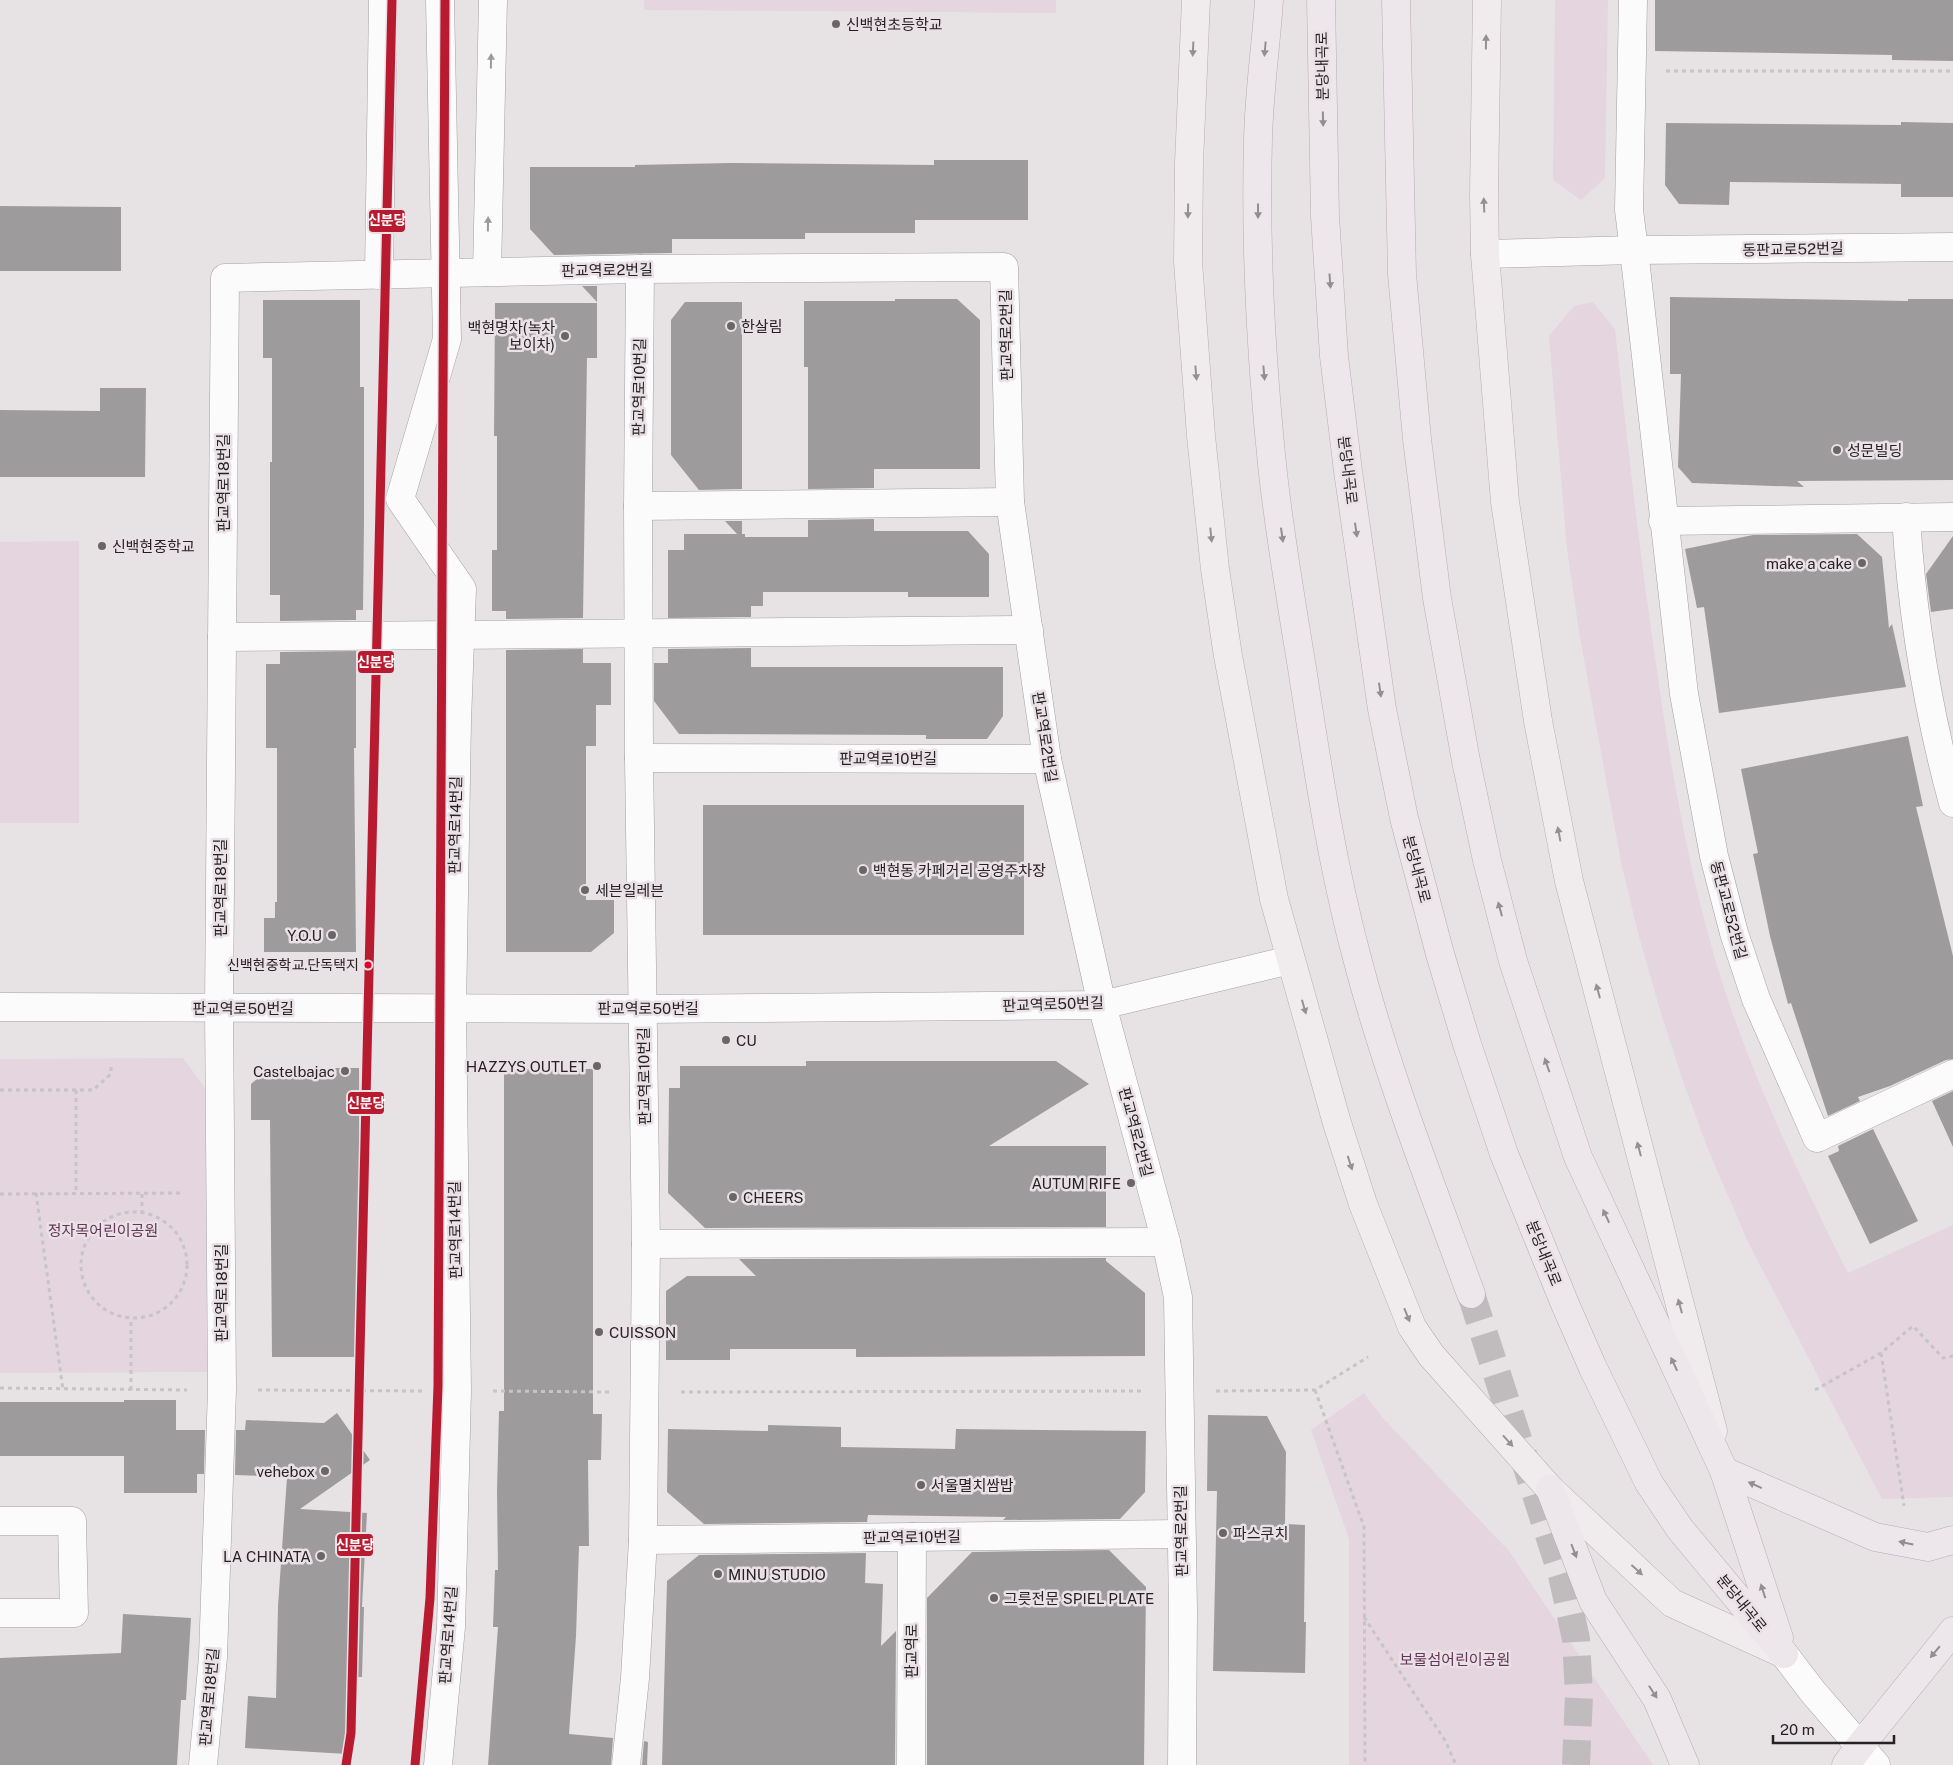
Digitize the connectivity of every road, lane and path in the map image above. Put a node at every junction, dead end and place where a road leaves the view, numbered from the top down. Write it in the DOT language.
graph roads {
  1 [pos="383,0"];
  2 [pos="440,0"];
  3 [pos="493,0"];
  4 [pos="1196,0"];
  5 [pos="1269,0"];
  6 [pos="1321,0"];
  7 [pos="1396,0"];
  8 [pos="1487,0"];
  9 [pos="1633,0"];
  10 [pos="1633,72"];
  11 [pos="1953,72"];
  12 [pos="1953,247"];
  13 [pos="1634,250"];
  14 [pos="1485,254"];
  15 [pos="640,269"];
  16 [pos="486,272"];
  17 [pos="440,274"];
  18 [pos="380,275"];
  19 [pos="1010,502"];
  20 [pos="638,506"];
  21 [pos="1906,517"];
  22 [pos="1953,517"];
  23 [pos="1663,521"];
  24 [pos="1029,630"];
  25 [pos="638,634"];
  26 [pos="460,636"];
  27 [pos="222,637"];
  28 [pos="639,758"];
  29 [pos="1047,759"];
  30 [pos="1953,802"];
  31 [pos="1290,960"];
  32 [pos="1102,1005"];
  33 [pos="0,1007"];
  34 [pos="219,1008"];
  35 [pos="452,1009"];
  36 [pos="643,1009"];
  37 [pos="111,1064"];
  38 [pos="1953,1074"];
  39 [pos="0,1090"];
  40 [pos="76,1090"];
  41 [pos="0,1194"];
  42 [pos="36,1194"];
  43 [pos="76,1194"];
  44 [pos="142,1194"];
  45 [pos="190,1194"];
  46 [pos="142,1213"];
  47 [pos="1166,1242"];
  48 [pos="646,1244"];
  49 [pos="1471,1294"];
  50 [pos="132,1319"];
  51 [pos="1881,1353"];
  52 [pos="1953,1356"];
  53 [pos="1368,1357"];
  54 [pos="0,1388"];
  55 [pos="63,1390"];
  56 [pos="131,1390"];
  57 [pos="222,1390"];
  58 [pos="1315,1390"];
  59 [pos="1816,1390"];
  60 [pos="457,1391"];
  61 [pos="1178,1391"];
  62 [pos="645,1392"];
  63 [pos="1724,1471"];
  64 [pos="1550,1489"];
  65 [pos="1905,1511"];
  66 [pos="0,1521"];
  67 [pos="1181,1534"];
  68 [pos="912,1537"];
  69 [pos="643,1540"];
  70 [pos="1953,1540"];
  71 [pos="0,1613"];
  72 [pos="1364,1616"];
  73 [pos="1953,1631"];
  74 [pos="1784,1654"];
  75 [pos="1861,1759"];
  76 [pos="203,1765"];
  77 [pos="438,1765"];
  78 [pos="626,1765"];
  79 [pos="911,1765"];
  80 [pos="1182,1765"];
  81 [pos="1365,1765"];
  82 [pos="1456,1765"];
  83 [pos="1685,1765"];
  1 -- 18 [label="street"];
  2 -- 17 [label="street, 판교역로14번길"];
  16 -- 3 [label="street, one-way"];
  4 -- 31 [label="main road, one-way"];
  5 -- 49 [label="highway, one-way"];
  6 -- 74 [label="highway, 분당내곡로, one-way"];
  63 -- 7 [label="highway, 분당내곡로, one-way"];
  14 -- 8 [label="main road, one-way"];
  9 -- 10 [label="street, 동판교로52번길"];
  10 -- 11 [label="path"];
  10 -- 13 [label="street, 동판교로52번길"];
  12 -- 13 [label="street, 동판교로52번길"];
  13 -- 14 [label="street, 동판교로52번길"];
  13 -- 23 [label="street, 동판교로52번길"];
  63 -- 14 [label="main road, one-way"];
  15 -- 16 [label="street, 판교역로2번길"];
  15 -- 19 [label="street, 판교역로2번길"];
  15 -- 20 [label="street, 판교역로10번길"];
  16 -- 17 [label="street, 판교역로2번길"];
  17 -- 18 [label="street, 판교역로18번길"];
  17 -- 26 [label="street, 판교역로14번길"];
  18 -- 27 [label="street, 판교역로18번길"];
  19 -- 20 [label="street"];
  19 -- 24 [label="street, 판교역로2번길"];
  20 -- 25 [label="street, 판교역로10번길"];
  21 -- 22 [label="street"];
  21 -- 23 [label="street"];
  21 -- 30 [label="street"];
  23 -- 38 [label="street, 동판교로52번길"];
  24 -- 25 [label="street"];
  24 -- 29 [label="street, 판교역로2번길"];
  25 -- 26 [label="street"];
  25 -- 28 [label="street, 판교역로10번길"];
  26 -- 27 [label="street"];
  26 -- 35 [label="street, 판교역로14번길"];
  27 -- 34 [label="street, 판교역로18번길"];
  28 -- 29 [label="street, 판교역로10번길"];
  28 -- 36 [label="street, 판교역로10번길"];
  29 -- 32 [label="street, 판교역로2번길"];
  31 -- 32 [label="street, 판교역로50번길"];
  31 -- 64 [label="main road, one-way"];
  32 -- 36 [label="street, 판교역로50번길"];
  32 -- 47 [label="street, 판교역로2번길"];
  33 -- 34 [label="street, 판교역로50번길"];
  34 -- 35 [label="street, 판교역로50번길"];
  34 -- 57 [label="street, 판교역로18번길"];
  35 -- 36 [label="street, 판교역로50번길"];
  35 -- 60 [label="street, 판교역로14번길"];
  36 -- 48 [label="street, 판교역로10번길"];
  37 -- 40 [label="path"];
  39 -- 40 [label="path"];
  40 -- 43 [label="path"];
  41 -- 42 [label="path"];
  42 -- 43 [label="path"];
  42 -- 55 [label="path"];
  43 -- 44 [label="path"];
  44 -- 45 [label="path"];
  44 -- 46 [label="path"];
  46 -- 50 [label="path"];
  46 -- 50 [label="path"];
  47 -- 48 [label="street"];
  47 -- 61 [label="street, 판교역로2번길"];
  48 -- 62 [label="street, 판교역로10번길"];
  50 -- 56 [label="path"];
  51 -- 52 [label="path"];
  51 -- 59 [label="path"];
  51 -- 65 [label="path"];
  53 -- 58 [label="path"];
  54 -- 55 [label="path"];
  55 -- 56 [label="path"];
  56 -- 57 [label="path"];
  57 -- 60 [label="path"];
  57 -- 76 [label="street, 판교역로18번길"];
  58 -- 61 [label="path"];
  58 -- 72 [label="path"];
  60 -- 62 [label="path"];
  60 -- 77 [label="street, 판교역로14번길"];
  61 -- 62 [label="path"];
  61 -- 67 [label="street, 판교역로2번길"];
  62 -- 69 [label="street, 판교역로10번길"];
  70 -- 63 [label="highway, one-way"];
  74 -- 63 [label="highway, 분당내곡로, one-way"];
  64 -- 74 [label="main road, one-way"];
  64 -- 83 [label="highway, one-way"];
  66 -- 71 [label="street"];
  67 -- 68 [label="street, 판교역로10번길"];
  67 -- 80 [label="street, 판교역로2번길"];
  68 -- 69 [label="street, 판교역로10번길"];
  68 -- 79 [label="street, 판교역로"];
  69 -- 78 [label="street, 판교역로10번길"];
  72 -- 81 [label="path"];
  72 -- 82 [label="path"];
  73 -- 75 [label="highway, one-way"];
  74 -- 75 [label="street, 분당내곡로"];
}
